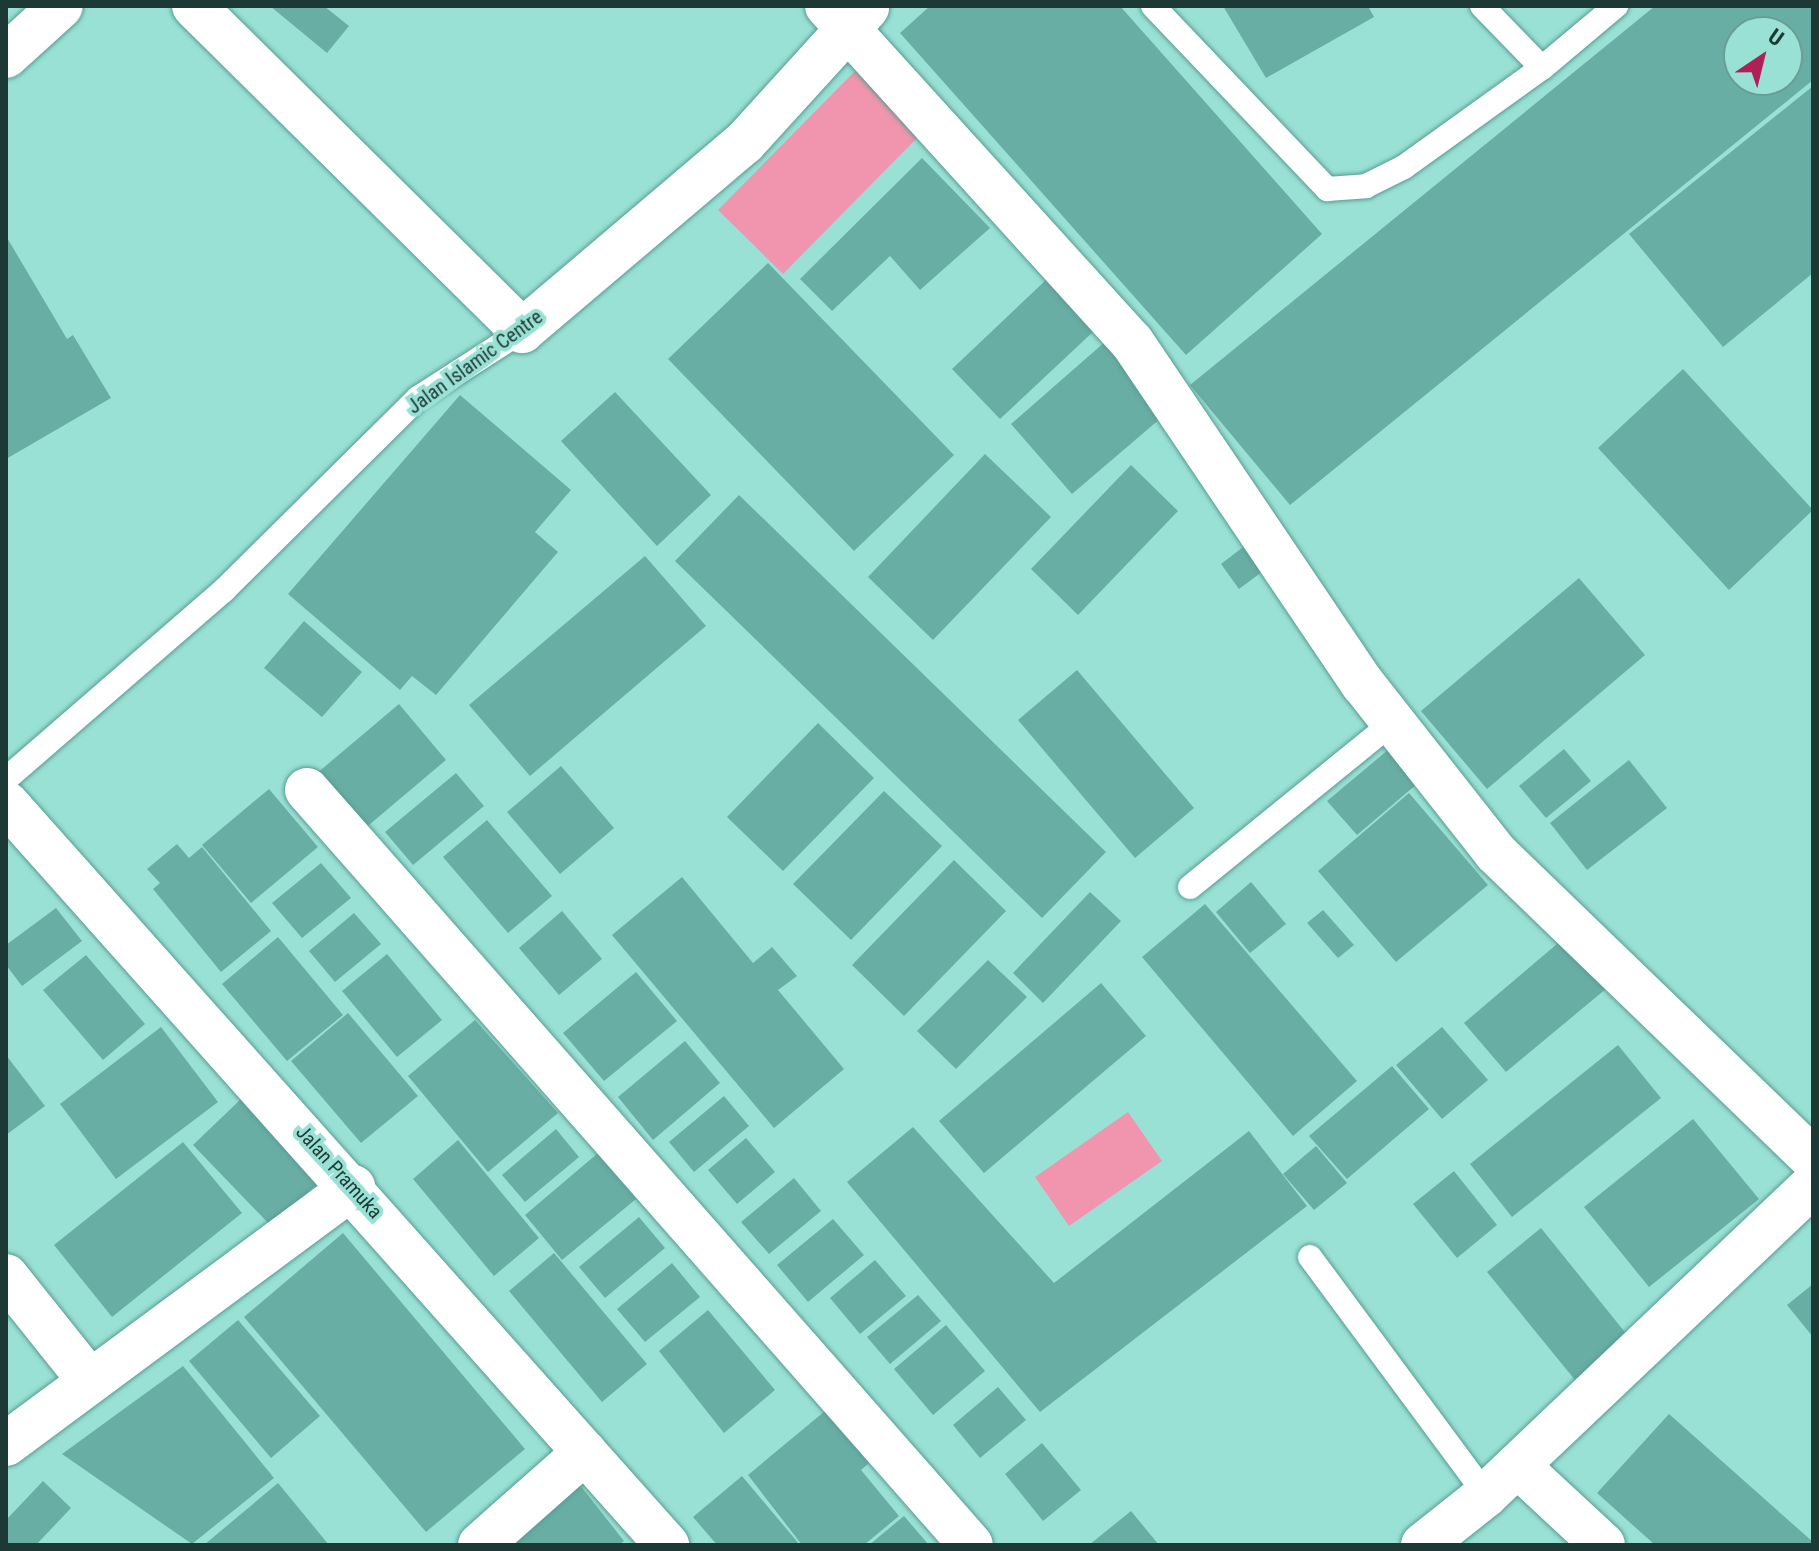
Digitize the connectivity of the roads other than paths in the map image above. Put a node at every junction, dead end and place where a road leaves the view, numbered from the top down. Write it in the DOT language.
graph roads {
  1 [pos="61,6"];
  2 [pos="194,6"];
  3 [pos="1482,6"];
  4 [pos="1616,6"];
  5 [pos="1162,9"];
  6 [pos="848,13"];
  7 [pos="6,56"];
  8 [pos="1542,68"];
  9 [pos="522,331"];
  10 [pos="1393,722"];
  11 [pos="6,779"];
  12 [pos="307,790"];
  13 [pos="6,803"];
  14 [pos="1190,887"];
  15 [pos="1813,1159"];
  16 [pos="1813,1185"];
  17 [pos="353,1187"];
  18 [pos="1310,1257"];
  19 [pos="6,1276"];
  20 [pos="89,1380"];
  21 [pos="6,1444"];
  22 [pos="585,1452"];
  23 [pos="1518,1466"];
  24 [pos="1486,1495"];
  25 [pos="480,1545"];
  26 [pos="667,1545"];
  27 [pos="971,1545"];
  28 [pos="1423,1545"];
  29 [pos="1603,1545"];
  1 -- 7 [label="street"];
  2 -- 9 [label="street"];
  3 -- 8 [label="lane"];
  4 -- 8 [label="lane"];
  5 -- 8 [label="lane"];
  6 -- 9 [label="street, Jalan Islamic Centre"];
  6 -- 10 [label="street"];
  9 -- 11 [label="lane, Jalan Islamic Centre"];
  10 -- 14 [label="lane"];
  10 -- 15 [label="street"];
  12 -- 27 [label="street"];
  13 -- 17 [label="street, Jalan Pramuka"];
  16 -- 23 [label="street"];
  17 -- 20 [label="street"];
  17 -- 22 [label="street, Jalan Pramuka"];
  18 -- 24 [label="lane"];
  19 -- 20 [label="street"];
  20 -- 21 [label="street"];
  22 -- 25 [label="street"];
  22 -- 26 [label="street, Jalan Pramuka"];
  23 -- 24 [label="street"];
  23 -- 29 [label="street"];
  24 -- 28 [label="street"];
}
